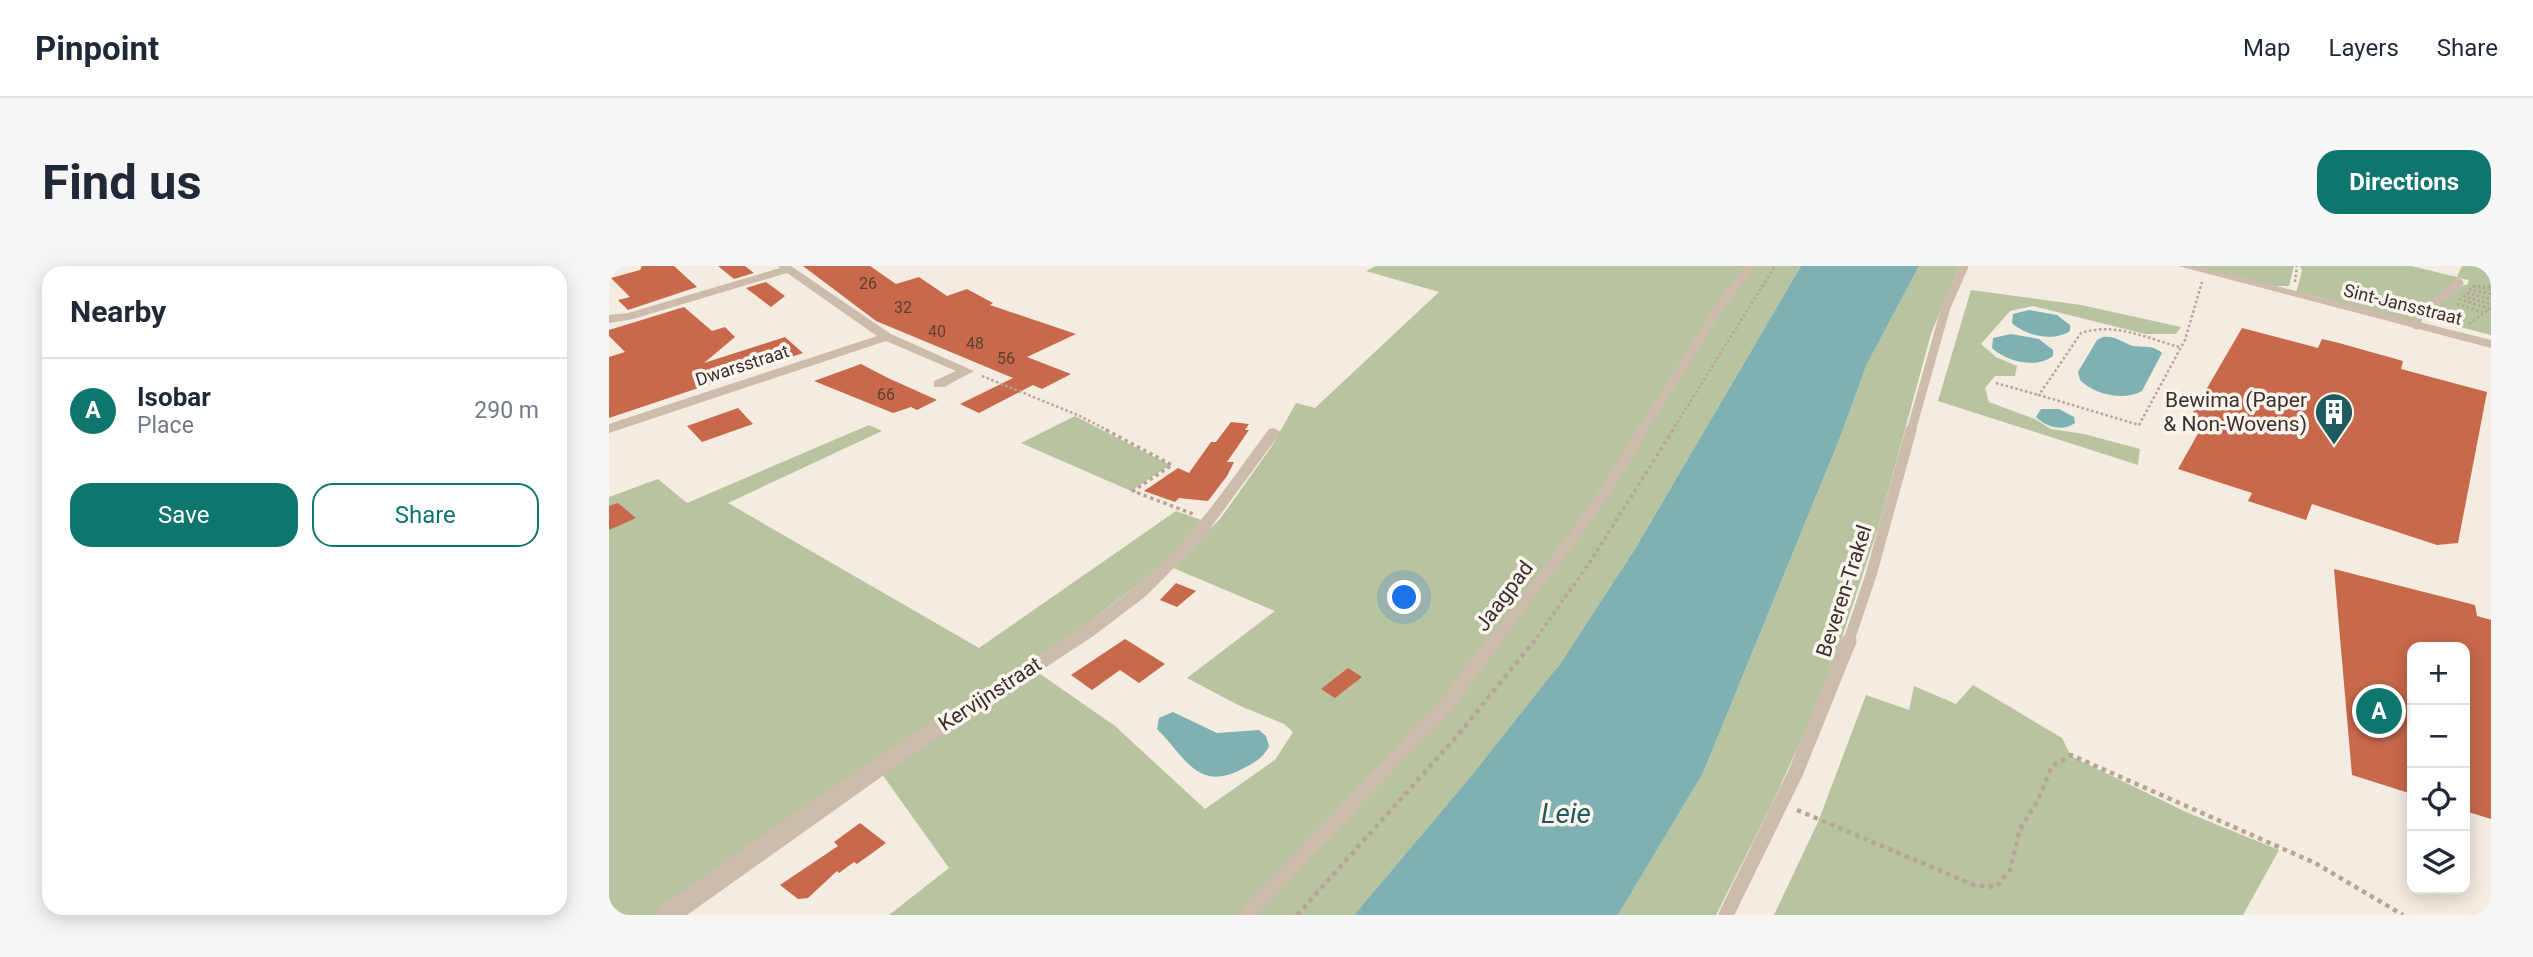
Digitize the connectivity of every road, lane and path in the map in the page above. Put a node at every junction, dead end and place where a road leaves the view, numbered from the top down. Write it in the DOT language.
graph roads {
  1 [pos="1750,266"];
  2 [pos="1775,266"];
  3 [pos="1964,266"];
  4 [pos="2184,266"];
  5 [pos="786,267"];
  6 [pos="2206,272"];
  7 [pos="2459,283"];
  8 [pos="2469,289"];
  9 [pos="2465,292"];
  10 [pos="2491,293"];
  11 [pos="2461,295"];
  12 [pos="2456,299"];
  13 [pos="2491,307"];
  14 [pos="2442,309"];
  15 [pos="2485,313"];
  16 [pos="609,319"];
  17 [pos="2416,325"];
  18 [pos="887,337"];
  19 [pos="2491,344"];
  20 [pos="2179,347"];
  21 [pos="967,371"];
  22 [pos="1996,383"];
  23 [pos="939,384"];
  24 [pos="2039,395"];
  25 [pos="609,429"];
  26 [pos="1274,432"];
  27 [pos="1209,520"];
  28 [pos="1782,803"];
  29 [pos="669,915"];
  30 [pos="1246,915"];
  31 [pos="1297,915"];
  32 [pos="1726,915"];
  33 [pos="2403,915"];
  1 -- 30 [label="lane, Jaagpad"];
  2 -- 31 [label="path"];
  3 -- 28 [label="lane, Beveren-Trakel"];
  4 -- 6 [label="street, Sint-Jansstraat"];
  5 -- 16 [label="street"];
  5 -- 18 [label="street"];
  6 -- 17 [label="street, Sint-Jansstraat"];
  6 -- 20 [label="path"];
  7 -- 17 [label="lane"];
  8 -- 9 [label="path"];
  8 -- 10 [label="path"];
  8 -- 10 [label="path"];
  9 -- 10 [label="path"];
  9 -- 11 [label="path"];
  11 -- 12 [label="path"];
  11 -- 13 [label="path"];
  12 -- 13 [label="path"];
  12 -- 15 [label="path"];
  13 -- 15 [label="path"];
  14 -- 15 [label="path"];
  17 -- 19 [label="street, Sint-Jansstraat"];
  18 -- 21 [label="street"];
  18 -- 25 [label="street, Dwarsstraat"];
  20 -- 24 [label="path"];
  20 -- 24 [label="path"];
  21 -- 23 [label="street"];
  21 -- 27 [label="path"];
  22 -- 24 [label="path"];
  26 -- 27 [label="street, Kervijnstraat"];
  27 -- 29 [label="street, Kervijnstraat"];
  28 -- 32 [label="lane, Beveren-Trakel"];
  28 -- 33 [label="path"];
}
